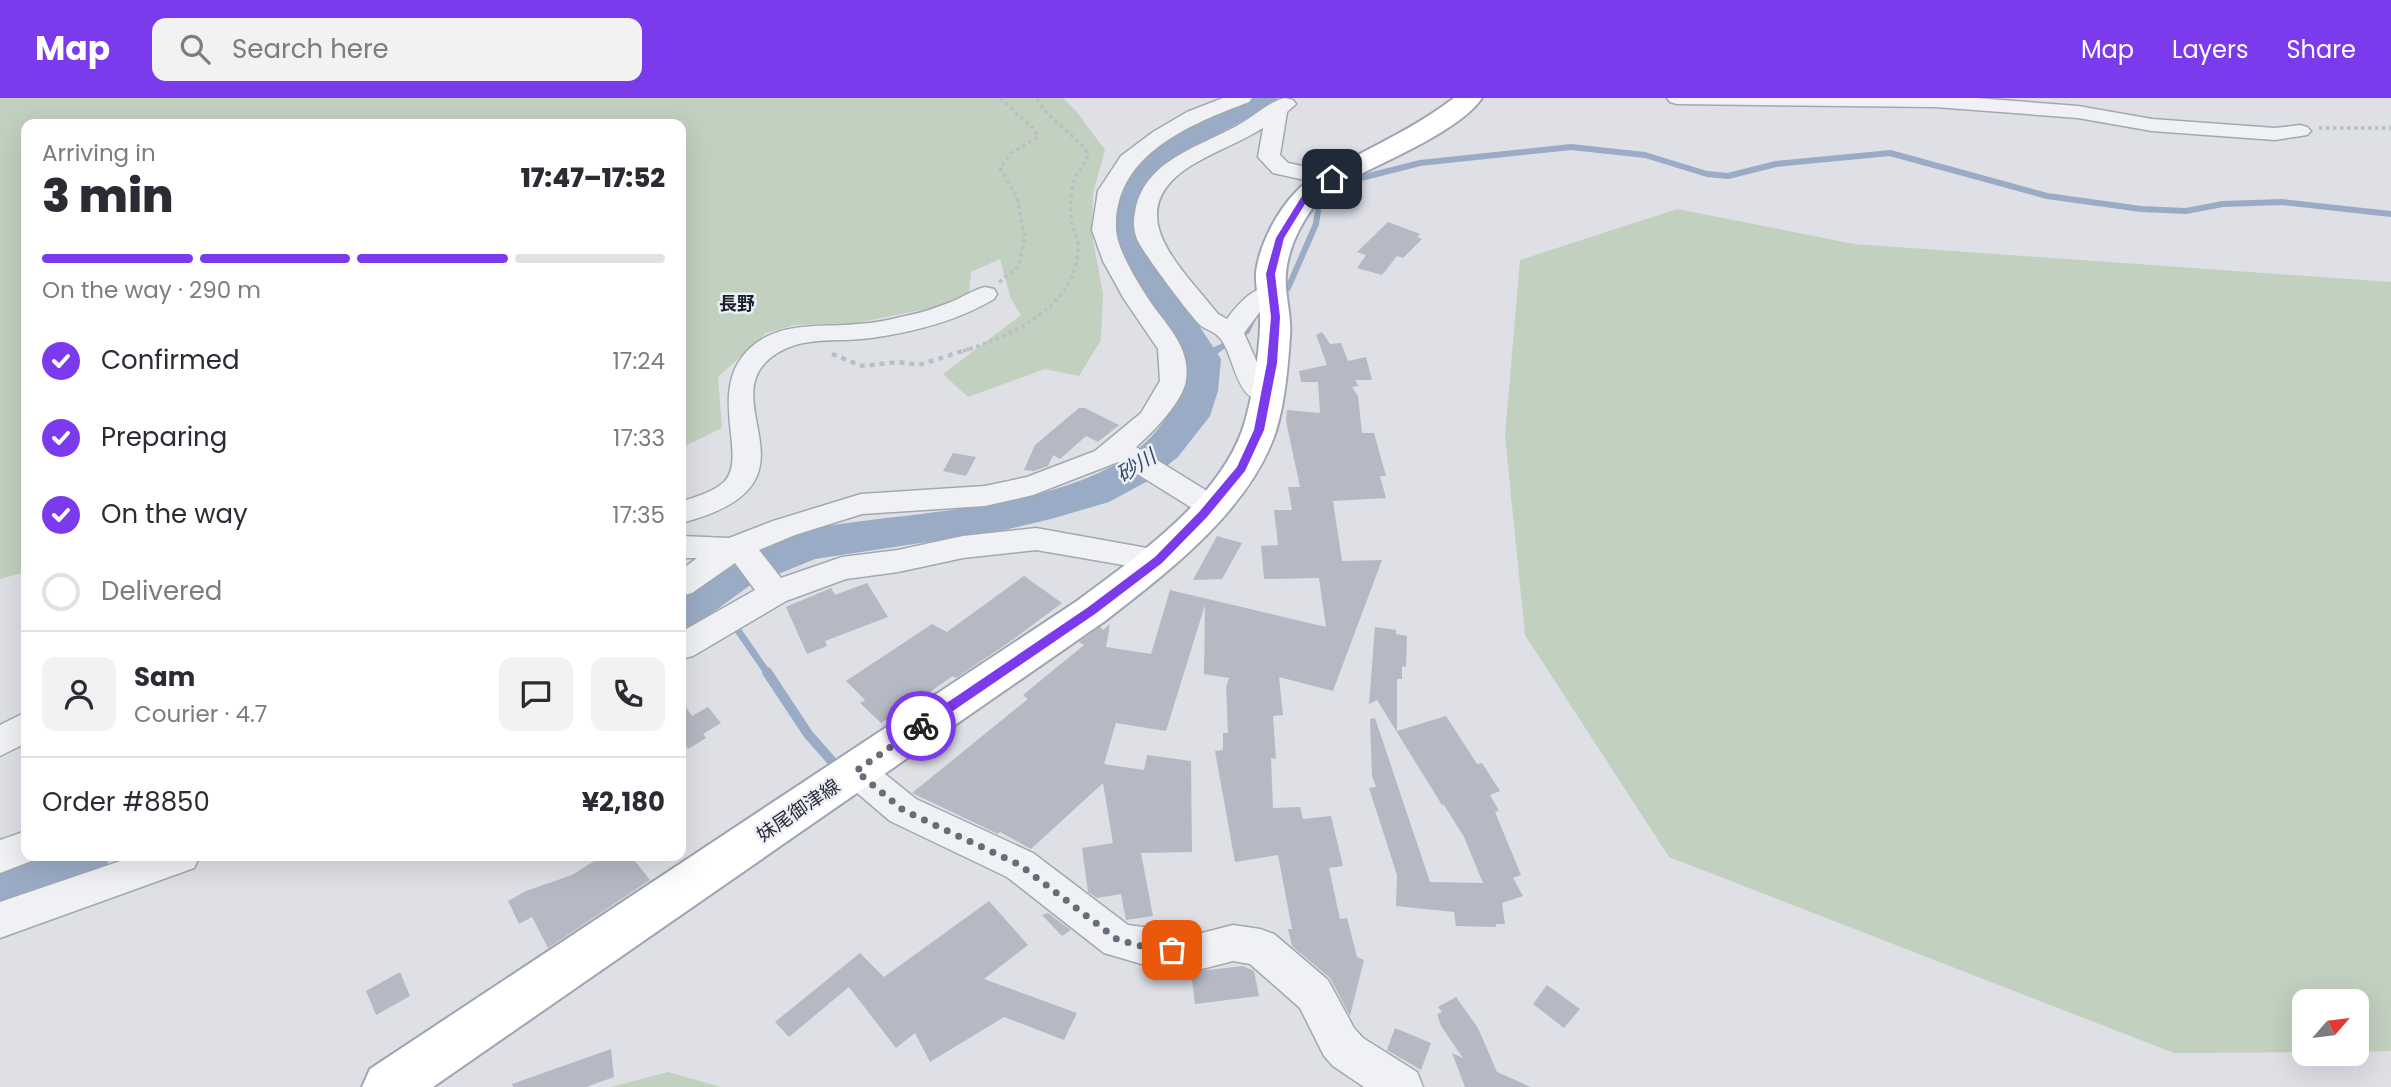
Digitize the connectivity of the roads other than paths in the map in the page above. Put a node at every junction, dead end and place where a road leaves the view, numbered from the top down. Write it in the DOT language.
graph roads {
  1 [pos="1242,98"];
  2 [pos="1470,98"];
  3 [pos="1677,98"];
  4 [pos="1286,104"];
  5 [pos="2301,131"];
  6 [pos="1332,179"];
  7 [pos="1273,292"];
  8 [pos="985,294"];
  9 [pos="1231,333"];
  10 [pos="1266,394"];
  11 [pos="1117,448"];
  12 [pos="1210,506"];
  13 [pos="686,511"];
  14 [pos="686,547"];
  15 [pos="736,547"];
  16 [pos="1158,560"];
  17 [pos="686,582"];
  18 [pos="775,593"];
  19 [pos="686,644"];
  20 [pos="21,729"];
  21 [pos="0,742"];
  22 [pos="856,771"];
  23 [pos="21,849"];
  24 [pos="0,858"];
  25 [pos="163,861"];
  26 [pos="0,920"];
  27 [pos="387,1087"];
  28 [pos="1402,1087"];
  1 -- 11 [label="street"];
  2 -- 6 [label="main road, 妹尾御津線"];
  3 -- 5 [label="street"];
  4 -- 6 [label="street"];
  4 -- 9 [label="street"];
  6 -- 7 [label="main road, 妹尾御津線"];
  7 -- 9 [label="street"];
  7 -- 10 [label="main road, 妹尾御津線"];
  8 -- 13 [label="street"];
  9 -- 10 [label="street"];
  10 -- 12 [label="main road, 妹尾御津線"];
  11 -- 12 [label="street"];
  11 -- 15 [label="street"];
  12 -- 16 [label="main road, 妹尾御津線"];
  14 -- 15 [label="street"];
  15 -- 17 [label="street"];
  15 -- 18 [label="street"];
  16 -- 18 [label="street"];
  16 -- 22 [label="main road, 妹尾御津線"];
  18 -- 19 [label="street"];
  20 -- 21 [label="street"];
  22 -- 27 [label="main road, 妹尾御津線"];
  22 -- 28 [label="street"];
  23 -- 24 [label="street"];
  25 -- 26 [label="street"];
}
